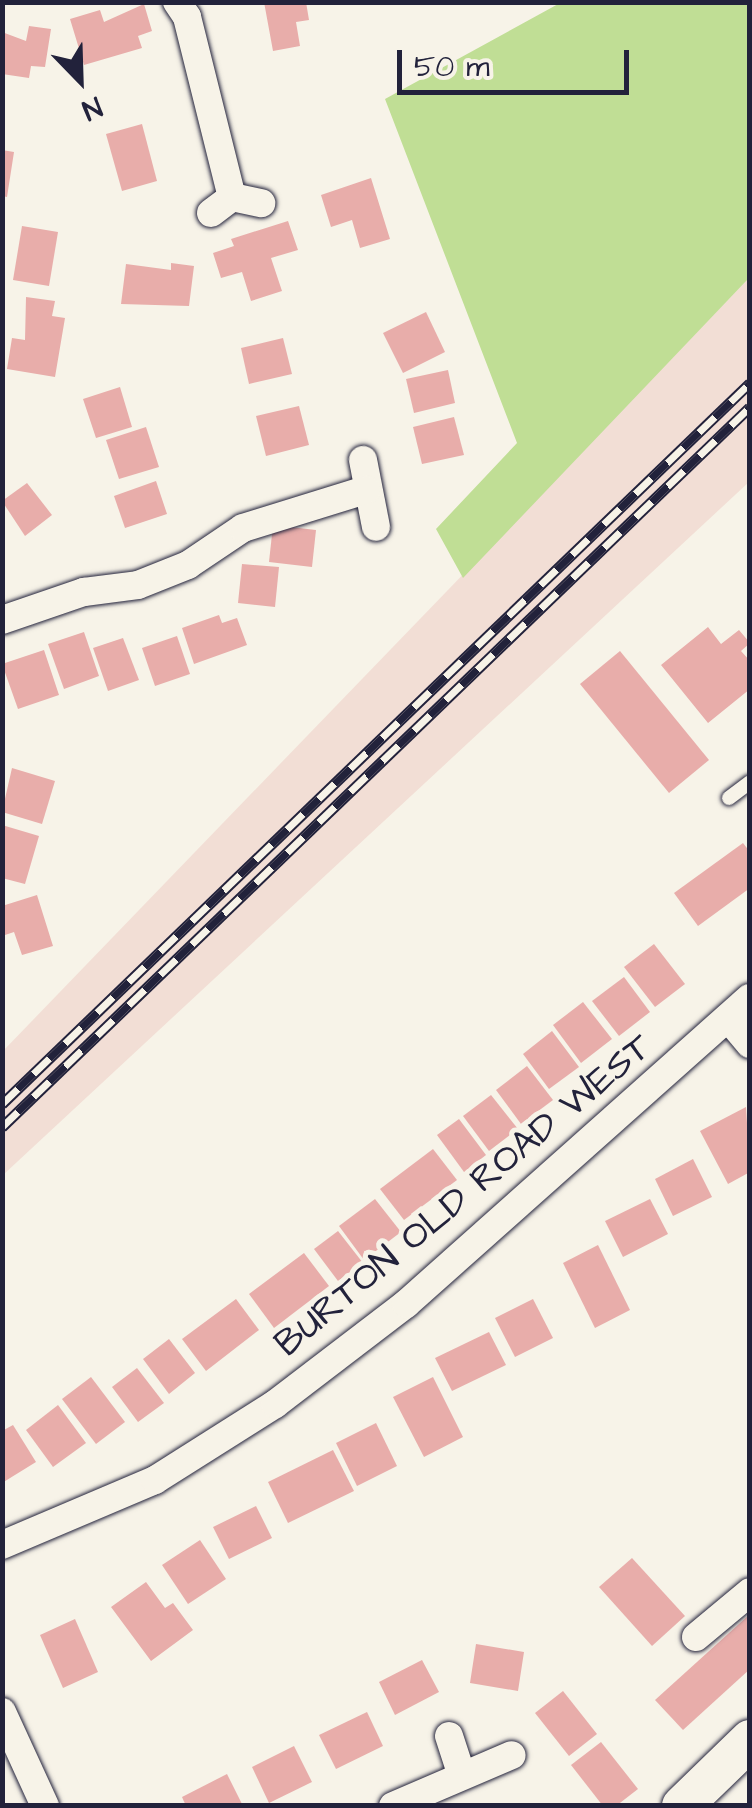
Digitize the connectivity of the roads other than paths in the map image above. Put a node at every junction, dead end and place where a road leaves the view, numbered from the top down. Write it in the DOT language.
graph roads {
  1 [pos="177,2"];
  2 [pos="260,203"];
  3 [pos="362,460"];
  4 [pos="366,490"];
  5 [pos="376,528"];
  6 [pos="2,620"];
  7 [pos="750,782"];
  8 [pos="729,798"];
  9 [pos="750,998"];
  10 [pos="728,1018"];
  11 [pos="750,1044"];
  12 [pos="2,1545"];
  13 [pos="750,1592"];
  14 [pos="696,1638"];
  15 [pos="2,1712"];
  16 [pos="448,1736"];
  17 [pos="750,1740"];
  18 [pos="512,1755"];
  19 [pos="461,1772"];
  20 [pos="45,1806"];
  21 [pos="393,1806"];
  22 [pos="682,1806"];
  1 -- 2 [label="street"];
  3 -- 4 [label="street"];
  4 -- 5 [label="street"];
  4 -- 6 [label="street"];
  7 -- 8 [label="lane"];
  9 -- 10 [label="street, BURTON OLD ROAD WEST"];
  10 -- 11 [label="street"];
  10 -- 12 [label="street, BURTON OLD ROAD WEST"];
  13 -- 14 [label="street"];
  15 -- 20 [label="street"];
  16 -- 19 [label="street"];
  17 -- 22 [label="street"];
  18 -- 19 [label="street"];
  19 -- 21 [label="street"];
}
